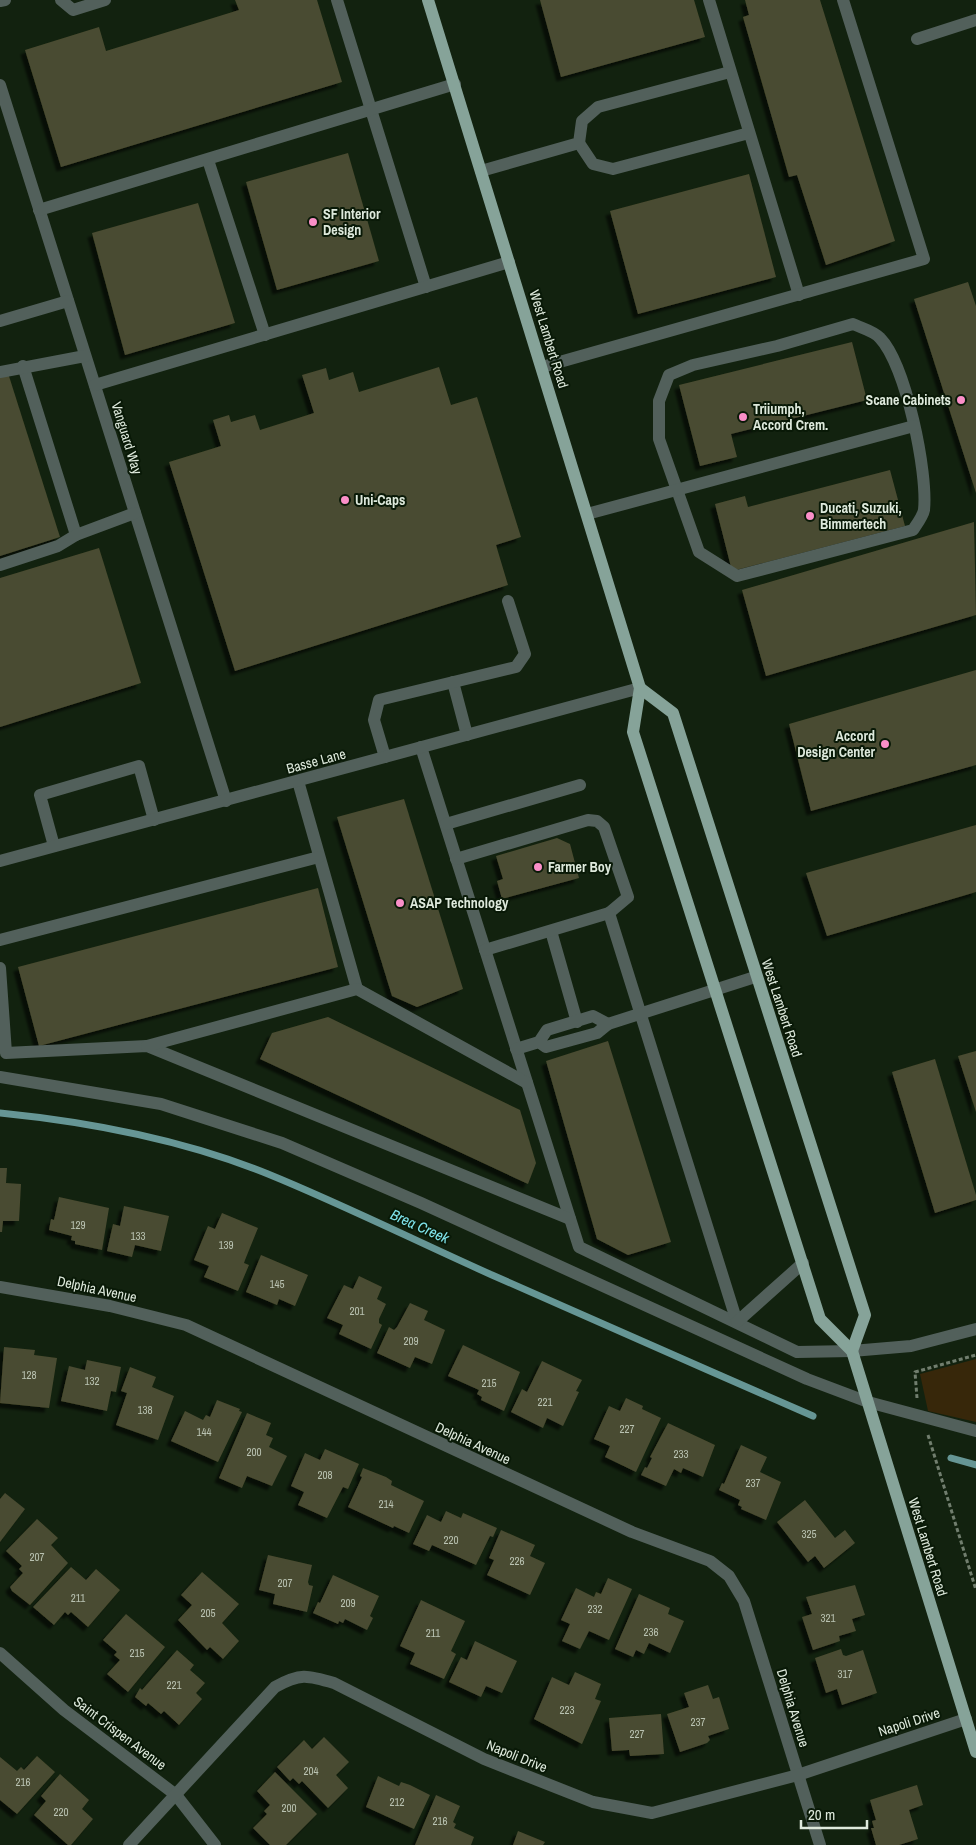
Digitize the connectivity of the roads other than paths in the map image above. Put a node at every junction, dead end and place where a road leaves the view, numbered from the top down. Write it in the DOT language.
graph roads {
  1 [pos="5,0"];
  2 [pos="61,0"];
  3 [pos="105,0"];
  4 [pos="337,0"];
  5 [pos="428,0"];
  6 [pos="709,0"];
  7 [pos="843,0"];
  8 [pos="0,1"];
  9 [pos="976,20"];
  10 [pos="917,38"];
  11 [pos="730,72"];
  12 [pos="454,84"];
  13 [pos="0,85"];
  14 [pos="371,110"];
  15 [pos="749,133"];
  16 [pos="580,143"];
  17 [pos="208,160"];
  18 [pos="481,171"];
  19 [pos="40,210"];
  20 [pos="509,262"];
  21 [pos="426,287"];
  22 [pos="798,295"];
  23 [pos="68,302"];
  24 [pos="0,321"];
  25 [pos="265,335"];
  26 [pos="86,356"];
  27 [pos="23,366"];
  28 [pos="542,367"];
  29 [pos="0,372"];
  30 [pos="95,385"];
  31 [pos="914,426"];
  32 [pos="677,489"];
  33 [pos="135,513"];
  34 [pos="587,514"];
  35 [pos="76,535"];
  36 [pos="0,565"];
  37 [pos="508,601"];
  38 [pos="453,682"];
  39 [pos="640,688"];
  40 [pos="467,735"];
  41 [pos="422,748"];
  42 [pos="386,758"];
  43 [pos="298,781"];
  44 [pos="580,785"];
  45 [pos="226,801"];
  46 [pos="154,820"];
  47 [pos="446,824"];
  48 [pos="54,846"];
  49 [pos="319,857"];
  50 [pos="456,859"];
  51 [pos="0,861"];
  52 [pos="609,913"];
  53 [pos="550,931"];
  54 [pos="0,940"];
  55 [pos="485,950"];
  56 [pos="0,968"];
  57 [pos="756,977"];
  58 [pos="356,989"];
  59 [pos="715,990"];
  60 [pos="639,1014"];
  61 [pos="577,1022"];
  62 [pos="608,1024"];
  63 [pos="539,1042"];
  64 [pos="147,1046"];
  65 [pos="516,1049"];
  66 [pos="0,1077"];
  67 [pos="527,1083"];
  68 [pos="570,1219"];
  69 [pos="803,1263"];
  70 [pos="0,1287"];
  71 [pos="737,1322"];
  72 [pos="976,1329"];
  73 [pos="852,1351"];
  74 [pos="868,1402"];
  75 [pos="976,1431"];
  76 [pos="0,1653"];
  77 [pos="966,1720"];
  78 [pos="976,1752"];
  79 [pos="798,1775"];
  80 [pos="176,1795"];
  81 [pos="129,1845"];
  82 [pos="214,1845"];
  83 [pos="820,1845"];
  1 -- 8 [label="street"];
  2 -- 3 [label="street"];
  4 -- 14 [label="street"];
  5 -- 12 [label="main road, West Lambert Road"];
  6 -- 11 [label="street"];
  7 -- 22 [label="street"];
  9 -- 10 [label="street"];
  11 -- 15 [label="street"];
  11 -- 16 [label="street"];
  12 -- 14 [label="street"];
  12 -- 18 [label="main road, West Lambert Road"];
  13 -- 19 [label="street, Vanguard Way"];
  14 -- 17 [label="street"];
  14 -- 21 [label="street"];
  15 -- 16 [label="street"];
  15 -- 22 [label="street"];
  16 -- 18 [label="street"];
  17 -- 19 [label="street"];
  17 -- 25 [label="street"];
  18 -- 20 [label="main road, West Lambert Road"];
  19 -- 23 [label="street, Vanguard Way"];
  20 -- 21 [label="street"];
  20 -- 28 [label="main road, West Lambert Road"];
  21 -- 25 [label="street"];
  22 -- 28 [label="street"];
  23 -- 24 [label="street"];
  23 -- 26 [label="street, Vanguard Way"];
  25 -- 30 [label="street"];
  26 -- 27 [label="street"];
  26 -- 30 [label="street, Vanguard Way"];
  27 -- 29 [label="street"];
  27 -- 35 [label="street"];
  28 -- 34 [label="main road, West Lambert Road"];
  30 -- 33 [label="street, Vanguard Way"];
  31 -- 32 [label="street"];
  31 -- 32 [label="street"];
  31 -- 32 [label="street"];
  32 -- 34 [label="street"];
  33 -- 35 [label="street"];
  33 -- 45 [label="street, Vanguard Way"];
  34 -- 39 [label="main road, West Lambert Road"];
  35 -- 36 [label="street"];
  37 -- 38 [label="street"];
  38 -- 40 [label="street"];
  38 -- 42 [label="street"];
  39 -- 40 [label="street, Basse Lane"];
  39 -- 57 [label="main road, West Lambert Road"];
  39 -- 59 [label="main road, West Lambert Road"];
  40 -- 41 [label="street, Basse Lane"];
  41 -- 42 [label="street, Basse Lane"];
  41 -- 47 [label="street"];
  42 -- 43 [label="street, Basse Lane"];
  43 -- 45 [label="street, Basse Lane"];
  43 -- 49 [label="street"];
  44 -- 47 [label="street"];
  45 -- 46 [label="street, Basse Lane"];
  46 -- 48 [label="street, Basse Lane"];
  46 -- 48 [label="street"];
  47 -- 50 [label="street"];
  48 -- 51 [label="street, Basse Lane"];
  49 -- 54 [label="street"];
  49 -- 58 [label="street"];
  50 -- 52 [label="street"];
  50 -- 55 [label="street"];
  52 -- 53 [label="street"];
  52 -- 60 [label="street"];
  53 -- 55 [label="street"];
  53 -- 61 [label="street"];
  55 -- 65 [label="street"];
  56 -- 64 [label="street"];
  57 -- 59 [label="street"];
  57 -- 73 [label="main road, West Lambert Road"];
  58 -- 64 [label="street"];
  58 -- 67 [label="street"];
  59 -- 60 [label="street"];
  59 -- 69 [label="main road, West Lambert Road"];
  60 -- 62 [label="street"];
  60 -- 71 [label="street"];
  61 -- 62 [label="street"];
  61 -- 63 [label="street"];
  62 -- 63 [label="street"];
  63 -- 65 [label="street"];
  64 -- 68 [label="street"];
  65 -- 67 [label="street"];
  66 -- 74 [label="street"];
  67 -- 68 [label="street"];
  68 -- 71 [label="street"];
  69 -- 71 [label="street"];
  69 -- 73 [label="main road, West Lambert Road"];
  70 -- 79 [label="street, Delphia Avenue"];
  71 -- 73 [label="street"];
  72 -- 73 [label="street"];
  73 -- 74 [label="main road, West Lambert Road"];
  74 -- 75 [label="street"];
  74 -- 77 [label="main road, West Lambert Road"];
  76 -- 80 [label="street, Saint Crispen Avenue"];
  77 -- 78 [label="main road, West Lambert Road"];
  77 -- 79 [label="street, Napoli Drive"];
  79 -- 80 [label="street, Napoli Drive"];
  79 -- 83 [label="street"];
  80 -- 81 [label="street, Napoli Drive"];
  80 -- 82 [label="street, Saint Crispen Avenue"];
}
